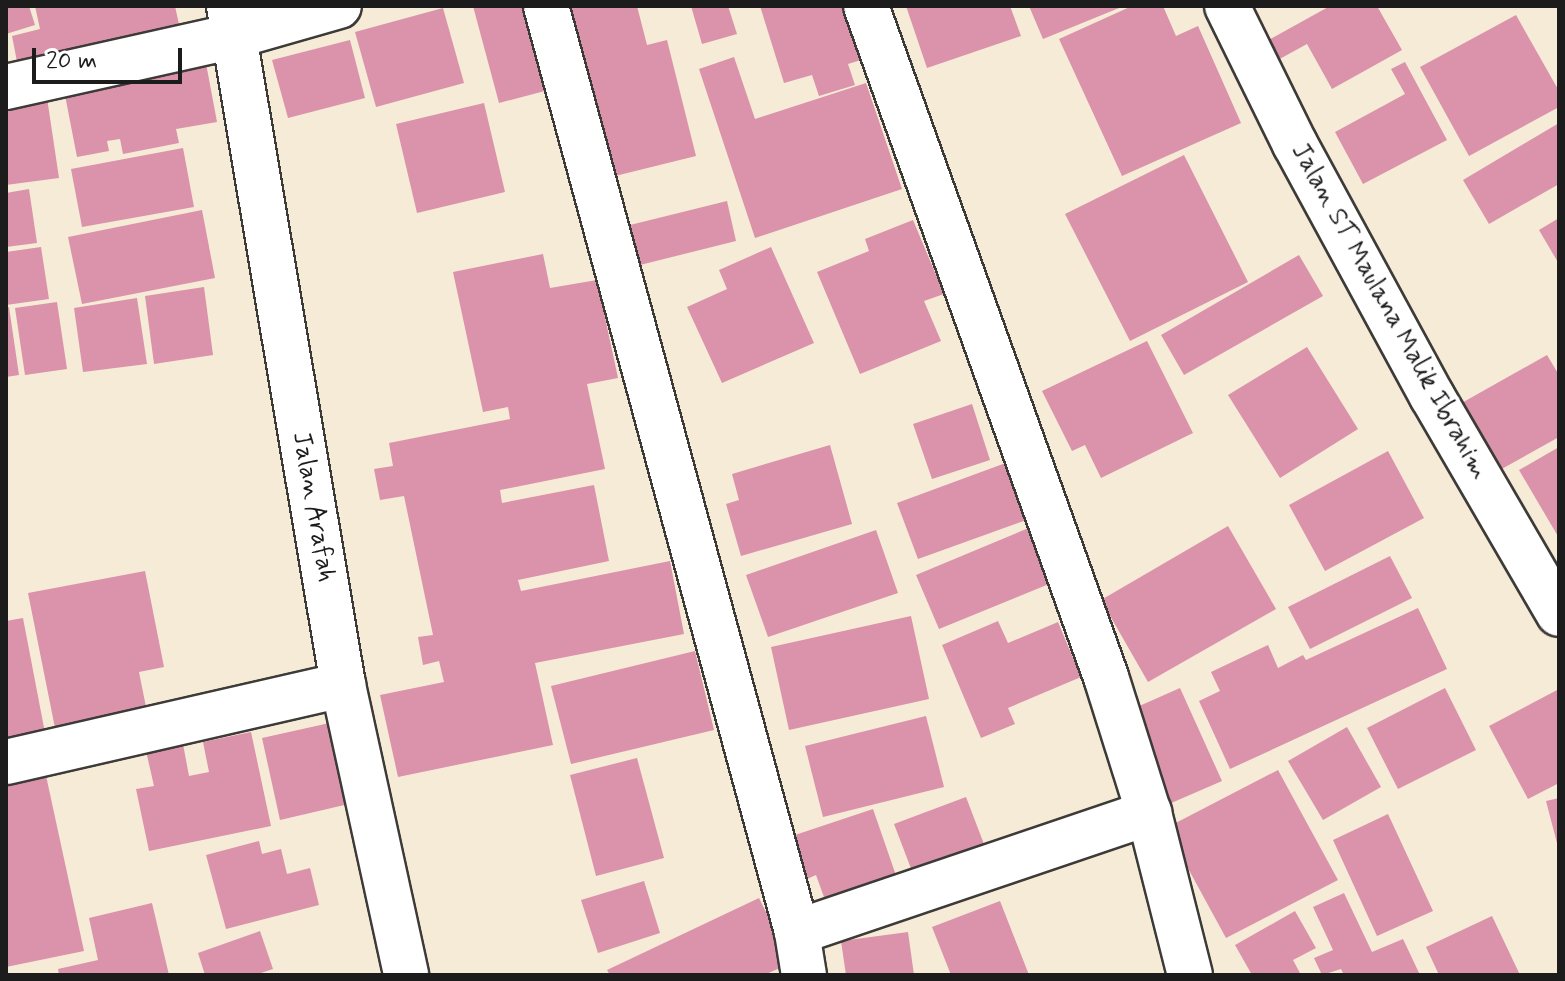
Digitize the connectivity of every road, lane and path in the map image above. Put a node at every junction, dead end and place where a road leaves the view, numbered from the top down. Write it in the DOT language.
graph roads {
  1 [pos="339,6"];
  2 [pos="546,6"];
  3 [pos="866,6"];
  4 [pos="1227,6"];
  5 [pos="232,21"];
  6 [pos="6,87"];
  7 [pos="1559,614"];
  8 [pos="343,685"];
  9 [pos="6,762"];
  10 [pos="1149,813"];
  11 [pos="797,932"];
  12 [pos="406,975"];
  13 [pos="804,975"];
  14 [pos="1190,975"];
  1 -- 5 [label="street"];
  2 -- 11 [label="street"];
  3 -- 10 [label="street"];
  4 -- 7 [label="street, Jalan ST Maulana Malik Ibrahim"];
  5 -- 6 [label="street"];
  5 -- 8 [label="street, Jalan Arafah"];
  8 -- 9 [label="street"];
  8 -- 12 [label="street, Jalan Arafah"];
  10 -- 11 [label="street"];
  10 -- 14 [label="street"];
  11 -- 13 [label="street"];
}
